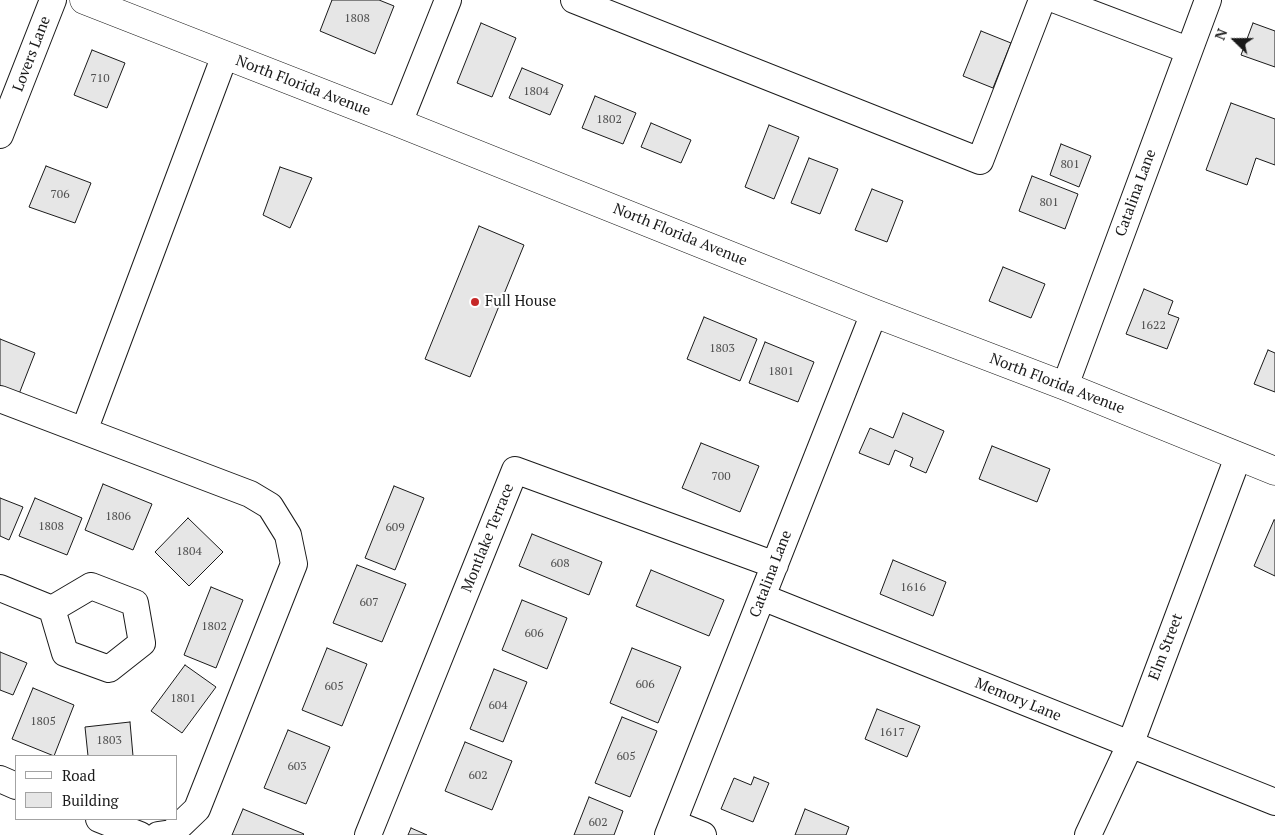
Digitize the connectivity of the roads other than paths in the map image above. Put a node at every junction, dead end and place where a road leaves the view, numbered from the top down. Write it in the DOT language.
graph roads {
  1 [pos="53,0"];
  2 [pos="84,0"];
  3 [pos="448,0"];
  4 [pos="574,0"];
  5 [pos="1042,0"];
  6 [pos="1056,0"];
  7 [pos="1208,0"];
  8 [pos="1188,50"];
  9 [pos="225,55"];
  10 [pos="399,123"];
  11 [pos="0,135"];
  12 [pos="874,313"];
  13 [pos="1065,386"];
  14 [pos="0,399"];
  15 [pos="84,431"];
  16 [pos="1238,457"];
  17 [pos="1275,471"];
  18 [pos="775,565"];
  19 [pos="0,588"];
  20 [pos="762,597"];
  21 [pos="52,609"];
  22 [pos="1130,745"];
  23 [pos="0,779"];
  24 [pos="15,786"];
  25 [pos="1275,802"];
  26 [pos="102,820"];
  27 [pos="671,829"];
  28 [pos="140,835"];
  29 [pos="158,835"];
  30 [pos="368,835"];
  31 [pos="703,835"];
  32 [pos="1088,835"];
  1 -- 11 [label="street, Lovers Lane"];
  2 -- 9 [label="main road, North Florida Avenue"];
  3 -- 10 [label="street"];
  4 -- 5 [label="street"];
  6 -- 8 [label="street"];
  7 -- 8 [label="street, Catalina Lane"];
  8 -- 13 [label="street, Catalina Lane"];
  9 -- 10 [label="main road, North Florida Avenue"];
  9 -- 15 [label="street"];
  10 -- 12 [label="main road, North Florida Avenue"];
  12 -- 13 [label="main road, North Florida Avenue"];
  12 -- 18 [label="street, Catalina Lane"];
  13 -- 16 [label="main road, North Florida Avenue"];
  14 -- 15 [label="street"];
  15 -- 29 [label="street"];
  16 -- 17 [label="main road, North Florida Avenue"];
  16 -- 22 [label="street, Elm Street"];
  18 -- 20 [label="street, Catalina Lane"];
  18 -- 30 [label="street, Montlake Terrace"];
  19 -- 21 [label="street"];
  20 -- 22 [label="street, Memory Lane"];
  20 -- 27 [label="street, Catalina Lane"];
  22 -- 25 [label="street, Memory Lane"];
  22 -- 32 [label="street, Elm Street"];
  23 -- 24 [label="street"];
  26 -- 28 [label="street"];
  27 -- 31 [label="street"];
}
